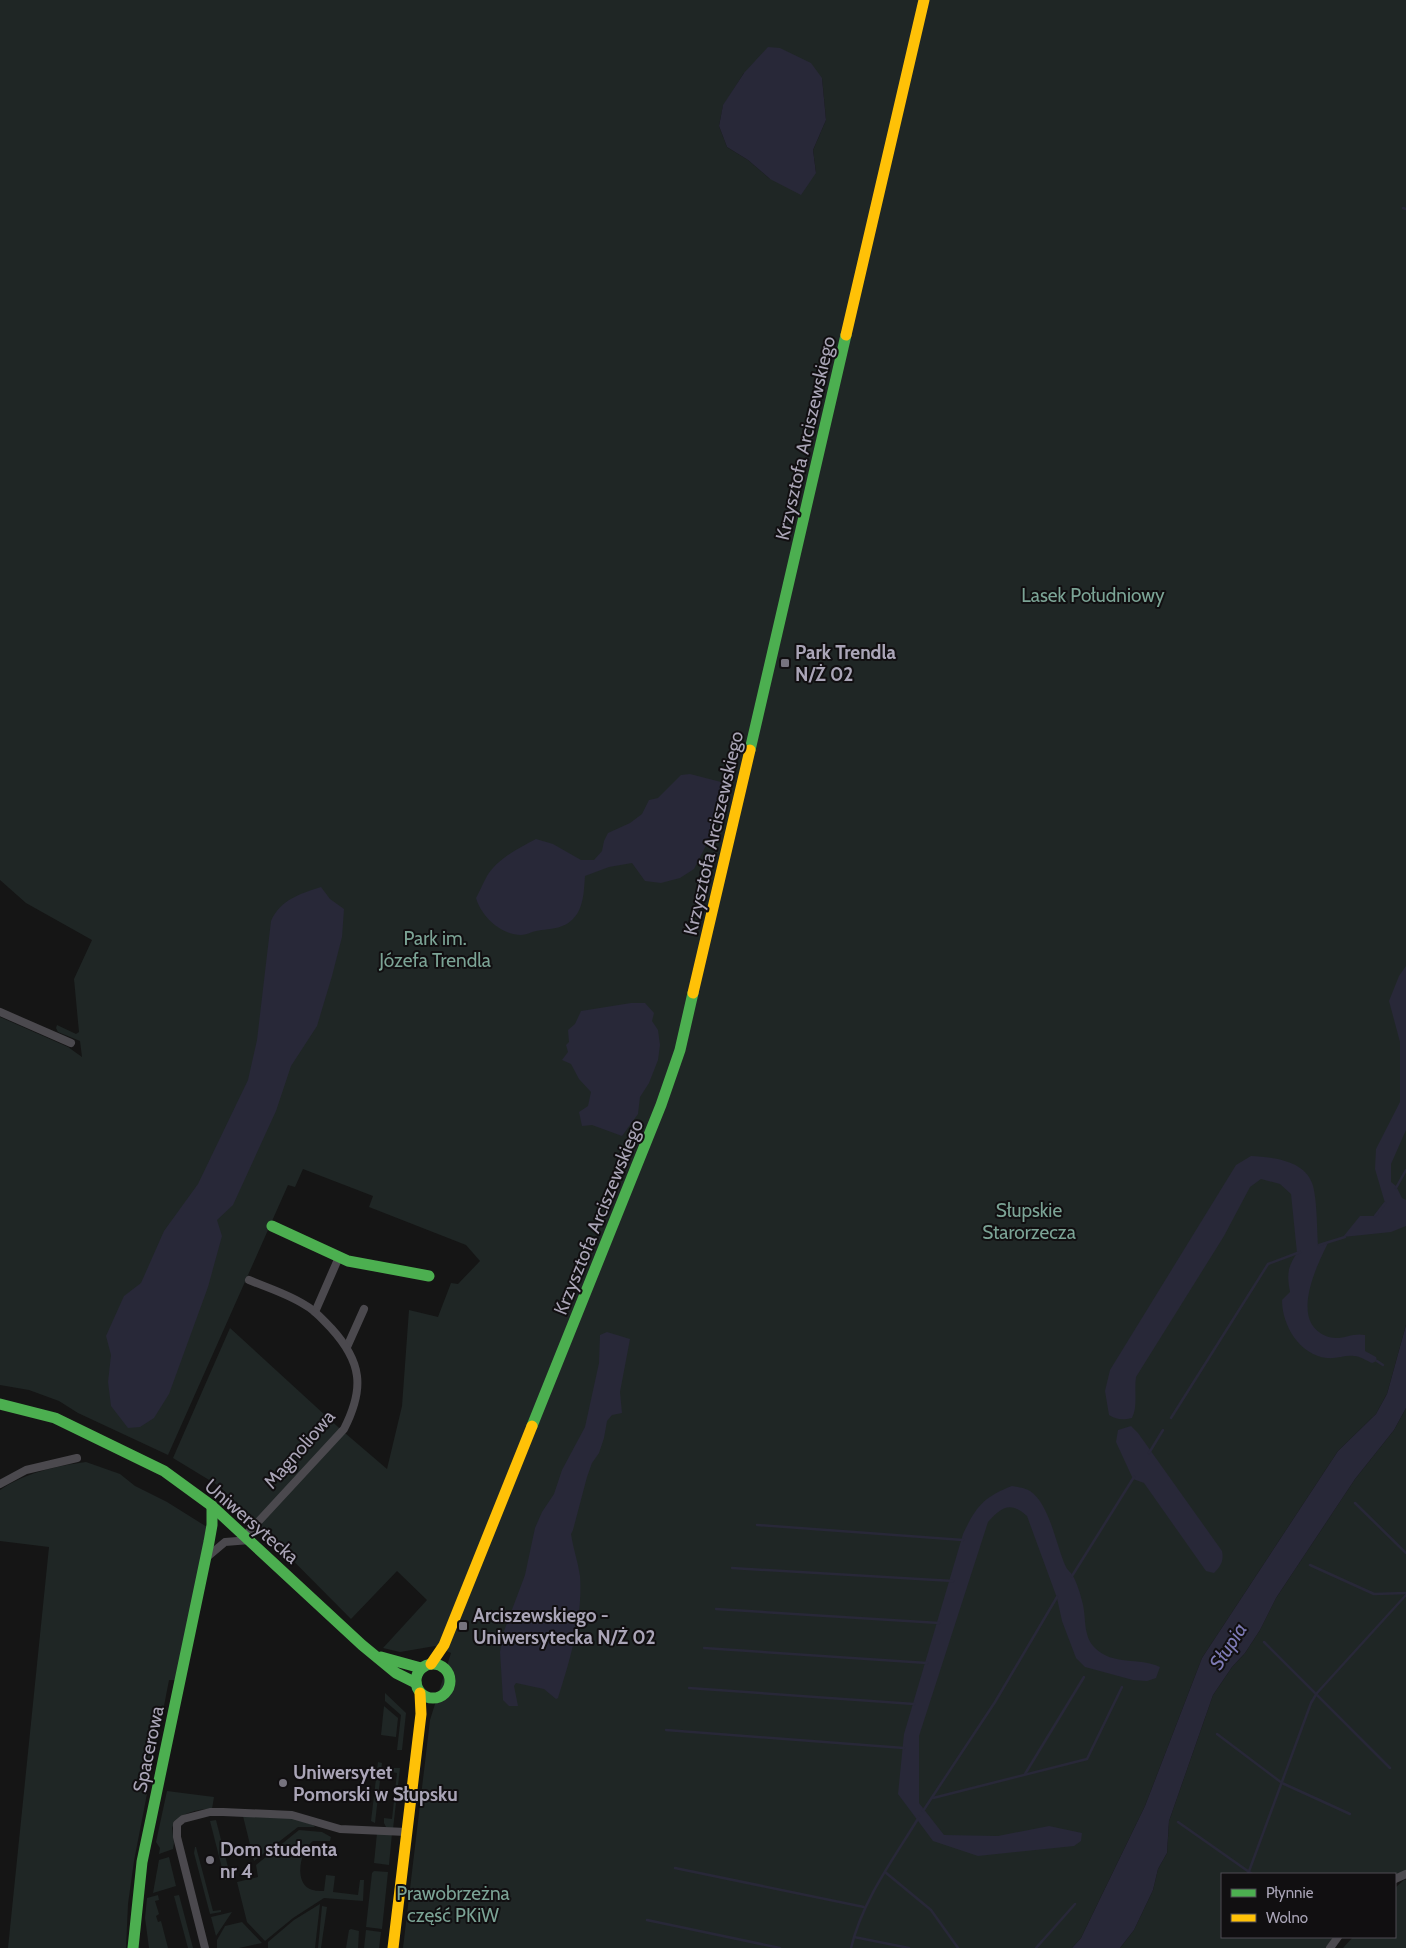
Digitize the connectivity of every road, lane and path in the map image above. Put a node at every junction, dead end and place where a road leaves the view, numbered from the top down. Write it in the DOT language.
graph roads {
  1 [pos="924,0"];
  2 [pos="0,1012"];
  3 [pos="70,1043"];
  4 [pos="272,1226"];
  5 [pos="339,1257"];
  6 [pos="429,1276"];
  7 [pos="249,1280"];
  8 [pos="364,1309"];
  9 [pos="315,1312"];
  10 [pos="347,1347"];
  11 [pos="0,1404"];
  12 [pos="77,1458"];
  13 [pos="0,1484"];
  14 [pos="212,1506"];
  15 [pos="248,1538"];
  16 [pos="206,1558"];
  17 [pos="377,1656"];
  18 [pos="432,1666"];
  19 [pos="418,1688"];
  20 [pos="435,1698"];
  21 [pos="421,1714"];
  22 [pos="406,1832"];
  23 [pos="133,1948"];
  24 [pos="206,1948"];
  25 [pos="393,1948"];
  1 -- 18 [label="street, Krzysztofa Arciszewskiego"];
  2 -- 3 [label="street"];
  4 -- 5 [label="street"];
  5 -- 6 [label="street"];
  5 -- 9 [label="street"];
  7 -- 9 [label="street, Magnoliowa"];
  8 -- 10 [label="street"];
  9 -- 10 [label="street, Magnoliowa"];
  10 -- 15 [label="street, Magnoliowa"];
  11 -- 14 [label="street, Uniwersytecka"];
  12 -- 13 [label="street"];
  14 -- 15 [label="street, Uniwersytecka"];
  14 -- 16 [label="street, Spacerowa"];
  15 -- 16 [label="street"];
  15 -- 17 [label="street, Uniwersytecka"];
  16 -- 23 [label="street, Spacerowa"];
  17 -- 18 [label="street, Uniwersytecka"];
  17 -- 19 [label="street, Uniwersytecka"];
  18 -- 19 [label="street"];
  18 -- 20 [label="street"];
  19 -- 20 [label="street"];
  19 -- 21 [label="street"];
  20 -- 21 [label="street"];
  21 -- 22 [label="street"];
  22 -- 24 [label="street"];
  22 -- 25 [label="street"];
}
